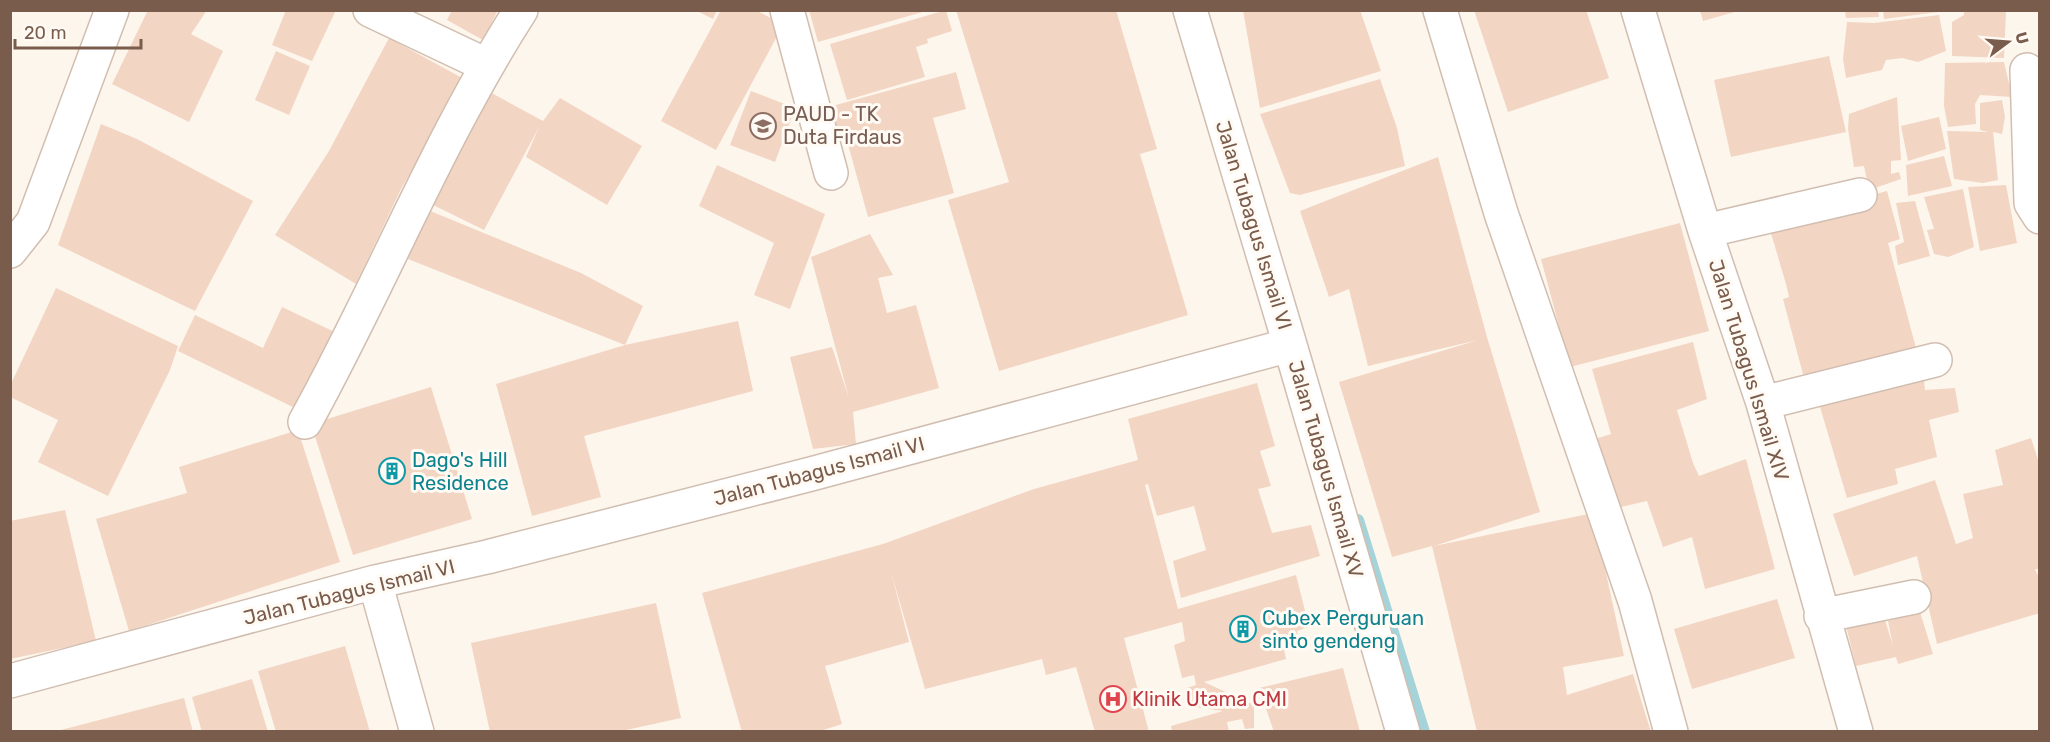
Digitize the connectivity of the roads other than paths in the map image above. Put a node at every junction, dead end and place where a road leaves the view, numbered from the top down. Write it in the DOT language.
graph roads {
  1 [pos="112,10"];
  2 [pos="370,10"];
  3 [pos="520,10"];
  4 [pos="788,10"];
  5 [pos="1190,10"];
  6 [pos="1440,10"];
  7 [pos="1638,10"];
  8 [pos="486,65"];
  9 [pos="2027,70"];
  10 [pos="831,173"];
  11 [pos="1860,195"];
  12 [pos="2040,217"];
  13 [pos="1705,231"];
  14 [pos="10,251"];
  15 [pos="1290,345"];
  16 [pos="1935,360"];
  17 [pos="1763,403"];
  18 [pos="304,422"];
  19 [pos="375,582"];
  20 [pos="1914,597"];
  21 [pos="1821,616"];
  22 [pos="10,681"];
  23 [pos="417,732"];
  24 [pos="1403,732"];
  25 [pos="1671,732"];
  26 [pos="1856,732"];
  1 -- 14 [label="street"];
  2 -- 8 [label="street"];
  3 -- 8 [label="street"];
  4 -- 10 [label="street"];
  5 -- 15 [label="street, Jalan Tubagus Ismail VI"];
  6 -- 25 [label="street"];
  7 -- 13 [label="street, Jalan Tubagus Ismail XIV"];
  8 -- 18 [label="street"];
  9 -- 12 [label="street"];
  11 -- 13 [label="street"];
  13 -- 17 [label="street, Jalan Tubagus Ismail XIV"];
  15 -- 19 [label="street, Jalan Tubagus Ismail VI"];
  15 -- 24 [label="street, Jalan Tubagus Ismail XV"];
  16 -- 17 [label="street"];
  17 -- 21 [label="street, Jalan Tubagus Ismail XIV"];
  19 -- 22 [label="street, Jalan Tubagus Ismail VI"];
  19 -- 23 [label="street"];
  20 -- 21 [label="street"];
  21 -- 26 [label="street, Jalan Tubagus Ismail XIV"];
}
